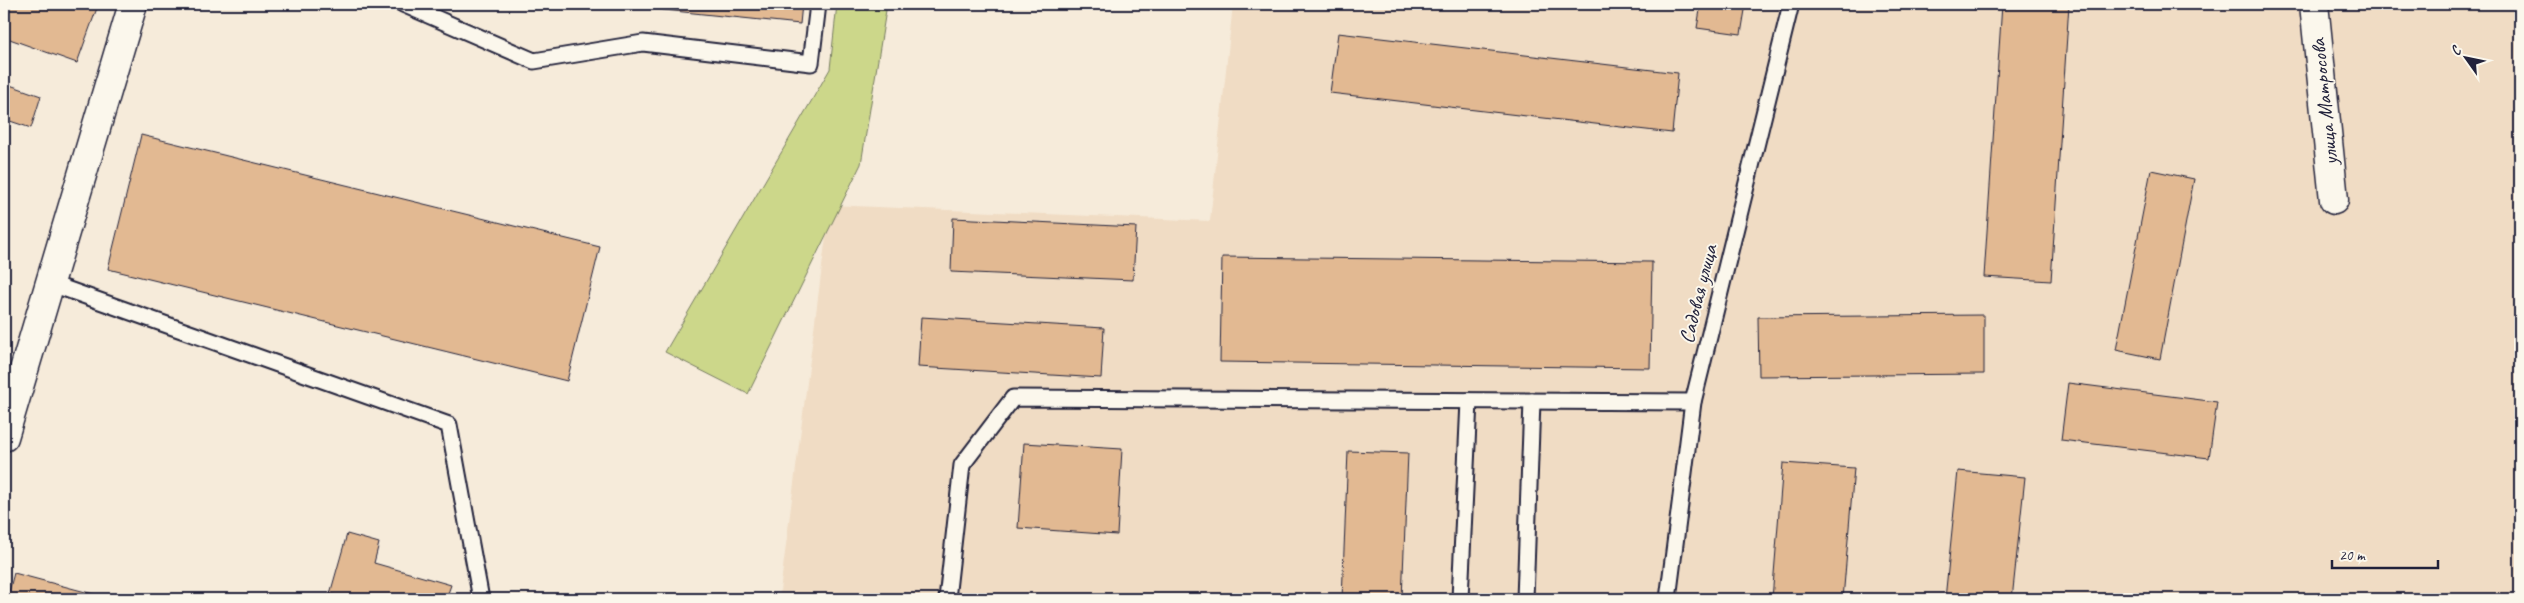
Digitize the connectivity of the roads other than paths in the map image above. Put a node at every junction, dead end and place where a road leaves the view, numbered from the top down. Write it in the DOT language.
graph roads {
  1 [pos="133,4"];
  2 [pos="403,4"];
  3 [pos="818,4"];
  4 [pos="1791,4"];
  5 [pos="2314,4"];
  6 [pos="2334,200"];
  7 [pos="50,283"];
  8 [pos="1469,401"];
  9 [pos="1532,401"];
  10 [pos="1693,402"];
  11 [pos="4,437"];
  12 [pos="481,599"];
  13 [pos="947,599"];
  14 [pos="1460,599"];
  15 [pos="1525,599"];
  16 [pos="1668,599"];
  1 -- 7 [label="street"];
  2 -- 3 [label="lane"];
  4 -- 10 [label="lane, Садовая улица"];
  5 -- 6 [label="street, улица Матросова"];
  7 -- 11 [label="street"];
  7 -- 12 [label="lane"];
  8 -- 9 [label="lane"];
  8 -- 13 [label="lane"];
  8 -- 14 [label="lane"];
  9 -- 10 [label="lane"];
  9 -- 15 [label="lane"];
  10 -- 16 [label="lane, Садовая улица"];
}
